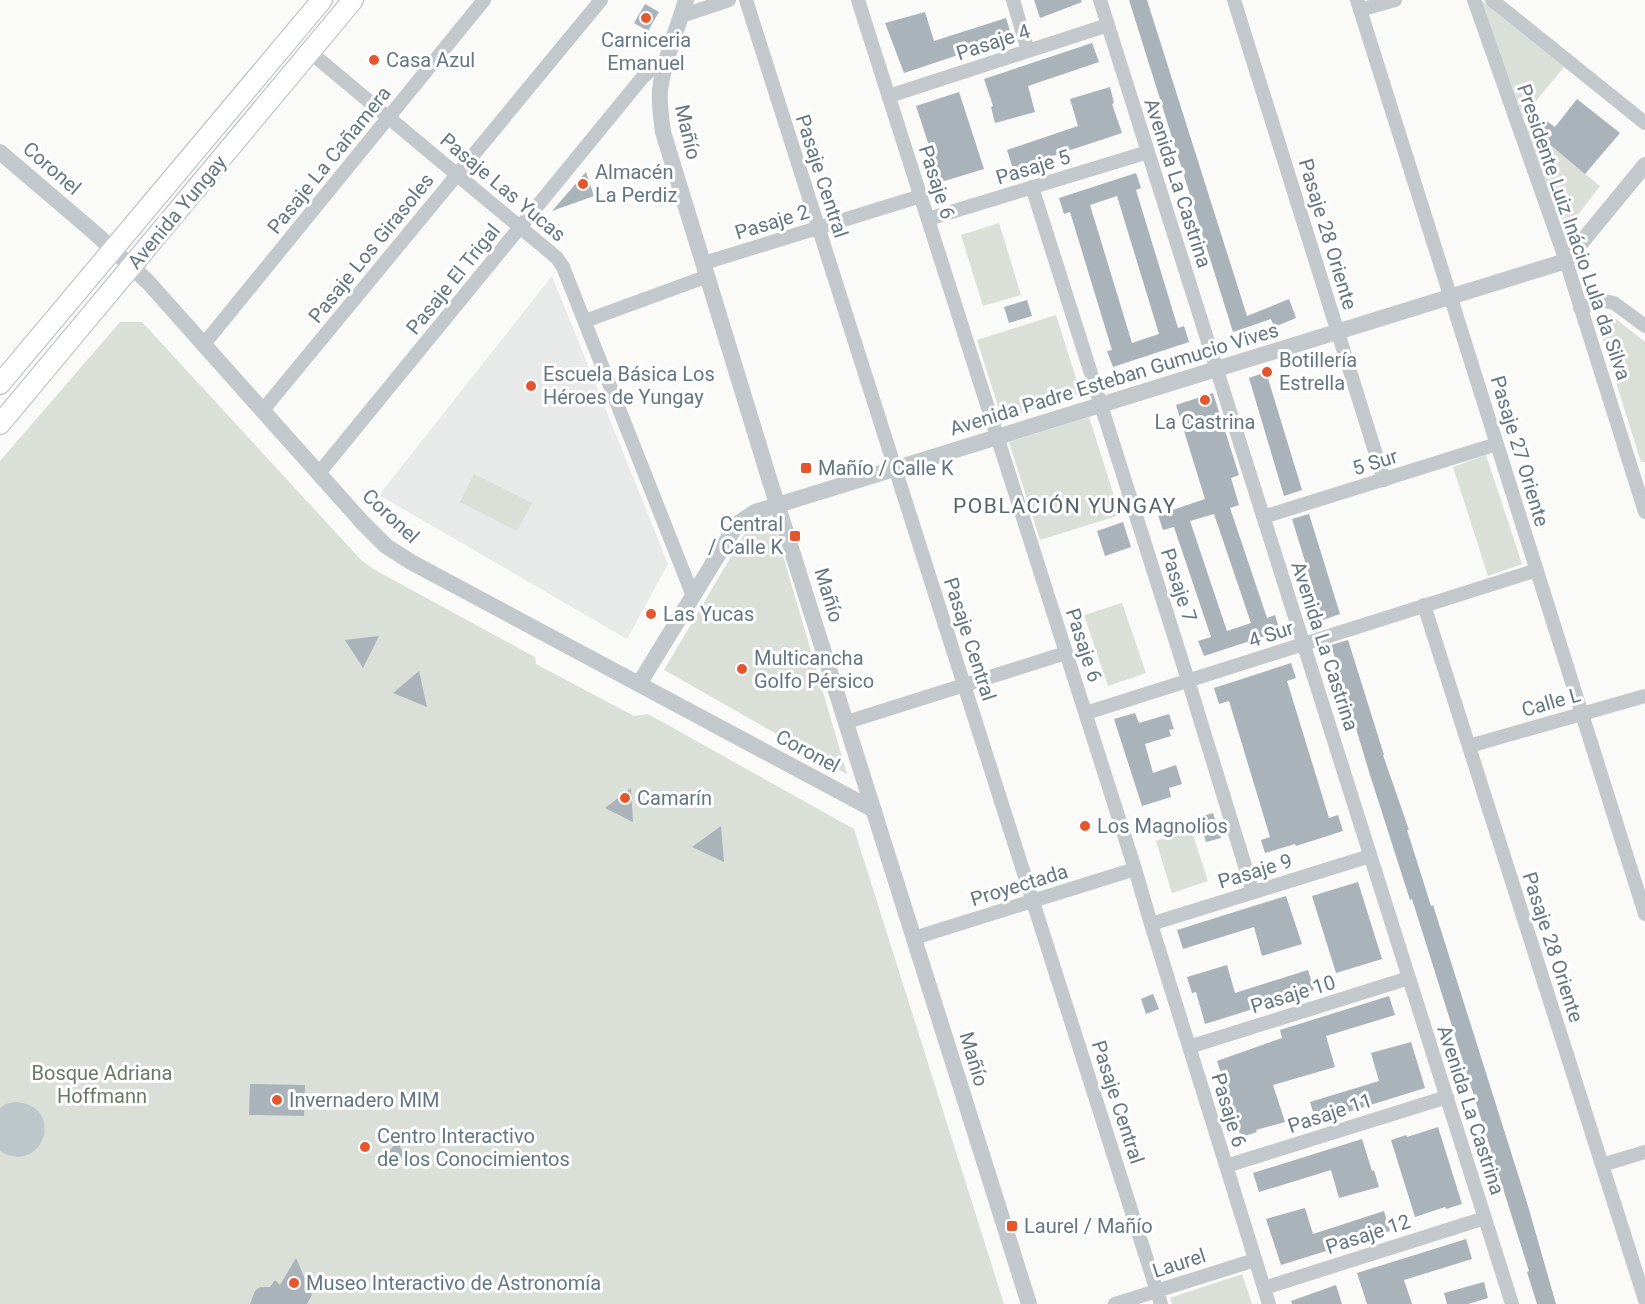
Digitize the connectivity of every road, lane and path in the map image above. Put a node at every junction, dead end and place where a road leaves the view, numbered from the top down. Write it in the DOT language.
graph roads {
  1 [pos="322,0"];
  2 [pos="353,0"];
  3 [pos="484,0"];
  4 [pos="601,0"];
  5 [pos="729,0"];
  6 [pos="746,0"];
  7 [pos="858,0"];
  8 [pos="1013,0"];
  9 [pos="1100,0"];
  10 [pos="1234,0"];
  11 [pos="1395,0"];
  12 [pos="1474,0"];
  13 [pos="1492,0"];
  14 [pos="1359,5"];
  15 [pos="683,8"];
  16 [pos="1108,26"];
  17 [pos="1028,51"];
  18 [pos="310,52"];
  19 [pos="668,58"];
  20 [pos="889,96"];
  21 [pos="388,117"];
  22 [pos="1645,123"];
  23 [pos="0,152"];
  24 [pos="1148,152"];
  25 [pos="1643,172"];
  26 [pos="458,174"];
  27 [pos="1032,187"];
  28 [pos="921,196"];
  29 [pos="928,219"];
  30 [pos="521,226"];
  31 [pos="818,228"];
  32 [pos="112,249"];
  33 [pos="1566,261"];
  34 [pos="132,267"];
  35 [pos="706,270"];
  36 [pos="1451,297"];
  37 [pos="1580,308"];
  38 [pos="585,321"];
  39 [pos="1645,326"];
  40 [pos="1338,332"];
  41 [pos="204,344"];
  42 [pos="1217,369"];
  43 [pos="0,384"];
  44 [pos="1101,405"];
  45 [pos="263,410"];
  46 [pos="0,424"];
  47 [pos="998,437"];
  48 [pos="1497,444"];
  49 [pos="895,468"];
  50 [pos="319,473"];
  51 [pos="1384,480"];
  52 [pos="1640,482"];
  53 [pos="778,504"];
  54 [pos="1645,512"];
  55 [pos="1263,517"];
  56 [pos="1537,570"];
  57 [pos="693,596"];
  58 [pos="1424,605"];
  59 [pos="1304,644"];
  60 [pos="1066,653"];
  61 [pos="1188,680"];
  62 [pos="639,684"];
  63 [pos="964,685"];
  64 [pos="1645,696"];
  65 [pos="1086,713"];
  66 [pos="1582,714"];
  67 [pos="847,722"];
  68 [pos="1469,746"];
  69 [pos="874,810"];
  70 [pos="1370,856"];
  71 [pos="1135,869"];
  72 [pos="1253,892"];
  73 [pos="1033,901"];
  74 [pos="1645,914"];
  75 [pos="1151,924"];
  76 [pos="914,938"];
  77 [pos="1409,978"];
  78 [pos="1189,1047"];
  79 [pos="1447,1097"];
  80 [pos="1645,1152"];
  81 [pos="1602,1165"];
  82 [pos="1226,1167"];
  83 [pos="1485,1218"];
  84 [pos="1255,1260"];
  85 [pos="1264,1288"];
  86 [pos="1159,1297"];
  87 [pos="1645,1300"];
  88 [pos="1029,1304"];
  89 [pos="1115,1304"];
  90 [pos="1269,1304"];
  91 [pos="1512,1304"];
  1 -- 32 [label="main road, Avenida Yungay"];
  2 -- 18 [label="main road, Avenida Yungay"];
  3 -- 21 [label="street, Pasaje La Cañamera"];
  4 -- 26 [label="street, Pasaje Los Girasoles"];
  5 -- 15 [label="street"];
  6 -- 31 [label="street, Pasaje Central"];
  7 -- 20 [label="street, Pasaje 6"];
  8 -- 17 [label="street"];
  9 -- 16 [label="street, Avenida La Castrina"];
  10 -- 40 [label="street, Pasaje 28 Oriente"];
  11 -- 14 [label="street"];
  12 -- 33 [label="street, Presidente Luiz Inácio Lula da Silva"];
  13 -- 22 [label="street"];
  14 -- 36 [label="street, Pasaje 27 Oriente"];
  15 -- 19 [label="street, Mañío"];
  16 -- 17 [label="street, Pasaje 4"];
  16 -- 24 [label="street, Avenida La Castrina"];
  17 -- 20 [label="street, Pasaje 4"];
  18 -- 21 [label="street, Pasaje Las Yucas"];
  18 -- 34 [label="main road, Avenida Yungay"];
  19 -- 30 [label="street, Pasaje El Trigal"];
  19 -- 35 [label="street, Mañío"];
  20 -- 28 [label="street, Pasaje 6"];
  21 -- 26 [label="street, Pasaje Las Yucas"];
  21 -- 41 [label="street, Pasaje La Cañamera"];
  23 -- 32 [label="street, Coronel"];
  24 -- 27 [label="street, Pasaje 5"];
  24 -- 42 [label="street, Avenida La Castrina"];
  25 -- 33 [label="street"];
  26 -- 30 [label="street, Pasaje Las Yucas"];
  26 -- 45 [label="street, Pasaje Los Girasoles"];
  27 -- 29 [label="street, Pasaje 5"];
  27 -- 44 [label="street, Pasaje 7"];
  28 -- 29 [label="street, Pasaje 6"];
  28 -- 31 [label="street, Pasaje 2"];
  29 -- 47 [label="street, Pasaje 6"];
  30 -- 38 [label="street, Pasaje Las Yucas"];
  30 -- 50 [label="street, Pasaje El Trigal"];
  31 -- 35 [label="street, Pasaje 2"];
  31 -- 49 [label="street, Pasaje Central"];
  32 -- 34 [label="street, Coronel"];
  32 -- 43 [label="main road, Avenida Yungay"];
  33 -- 36 [label="street, Avenida Padre Esteban Gumucio Vives"];
  33 -- 37 [label="street, Presidente Luiz Inácio Lula da Silva"];
  34 -- 41 [label="street, Coronel"];
  34 -- 46 [label="main road, Avenida Yungay"];
  35 -- 38 [label="street, Pasaje 2"];
  35 -- 53 [label="street, Mañío"];
  36 -- 40 [label="street, Avenida Padre Esteban Gumucio Vives"];
  36 -- 48 [label="street, Pasaje 27 Oriente"];
  37 -- 39 [label="street"];
  37 -- 52 [label="street, Presidente Luiz Inácio Lula da Silva"];
  38 -- 57 [label="street, Pasaje Las Yucas"];
  40 -- 42 [label="street, Avenida Padre Esteban Gumucio Vives"];
  40 -- 51 [label="street, Pasaje 28 Oriente"];
  41 -- 45 [label="street, Coronel"];
  42 -- 44 [label="street, Avenida Padre Esteban Gumucio Vives"];
  42 -- 55 [label="street, Avenida La Castrina"];
  44 -- 47 [label="street, Avenida Padre Esteban Gumucio Vives"];
  44 -- 61 [label="street, Pasaje 7"];
  45 -- 50 [label="street, Coronel"];
  47 -- 49 [label="street, Avenida Padre Esteban Gumucio Vives"];
  47 -- 60 [label="street, Pasaje 6"];
  48 -- 51 [label="street, 5 Sur"];
  48 -- 56 [label="street, Pasaje 27 Oriente"];
  49 -- 53 [label="street, Avenida Padre Esteban Gumucio Vives"];
  49 -- 63 [label="street, Pasaje Central"];
  50 -- 62 [label="street, Coronel"];
  51 -- 55 [label="street, 5 Sur"];
  52 -- 54 [label="street, Presidente Luiz Inácio Lula da Silva"];
  53 -- 57 [label="street, Avenida Padre Esteban Gumucio Vives"];
  53 -- 67 [label="street, Mañío"];
  55 -- 59 [label="street, Avenida La Castrina"];
  56 -- 58 [label="street, 4 Sur"];
  56 -- 66 [label="street, Pasaje 27 Oriente"];
  57 -- 62 [label="street, Avenida Padre Esteban Gumucio Vives"];
  58 -- 59 [label="street, 4 Sur"];
  58 -- 68 [label="street, Pasaje 28 Oriente"];
  59 -- 61 [label="street, 4 Sur"];
  59 -- 70 [label="street, Avenida La Castrina"];
  60 -- 63 [label="street"];
  60 -- 65 [label="street, Pasaje 6"];
  61 -- 65 [label="street, 4 Sur"];
  61 -- 72 [label="street, Pasaje 7"];
  62 -- 69 [label="street, Coronel"];
  63 -- 67 [label="street"];
  63 -- 73 [label="street, Pasaje Central"];
  64 -- 66 [label="street, Calle L"];
  65 -- 71 [label="street, Pasaje 6"];
  66 -- 68 [label="street, Calle L"];
  66 -- 74 [label="street, Pasaje 27 Oriente"];
  67 -- 69 [label="street, Mañío"];
  68 -- 81 [label="street, Pasaje 28 Oriente"];
  69 -- 76 [label="street, Mañío"];
  70 -- 72 [label="street, Pasaje 9"];
  70 -- 77 [label="street, Avenida La Castrina"];
  71 -- 73 [label="street, Proyectada"];
  71 -- 75 [label="street, Pasaje 6"];
  72 -- 75 [label="street, Pasaje 9"];
  73 -- 76 [label="street, Proyectada"];
  73 -- 86 [label="street, Pasaje Central"];
  75 -- 78 [label="street, Pasaje 6"];
  76 -- 88 [label="street, Mañío"];
  77 -- 78 [label="street, Pasaje 10"];
  77 -- 79 [label="street, Avenida La Castrina"];
  78 -- 82 [label="street, Pasaje 6"];
  79 -- 82 [label="street, Pasaje 11"];
  79 -- 83 [label="street, Avenida La Castrina"];
  80 -- 81 [label="street"];
  81 -- 87 [label="street, Pasaje 28 Oriente"];
  82 -- 84 [label="street, Pasaje 6"];
  83 -- 85 [label="street, Pasaje 12"];
  83 -- 91 [label="street, Avenida La Castrina"];
  84 -- 85 [label="street, Pasaje 6"];
  84 -- 86 [label="street, Laurel"];
  85 -- 90 [label="street, Pasaje 6"];
  86 -- 89 [label="street, Laurel"];
}
